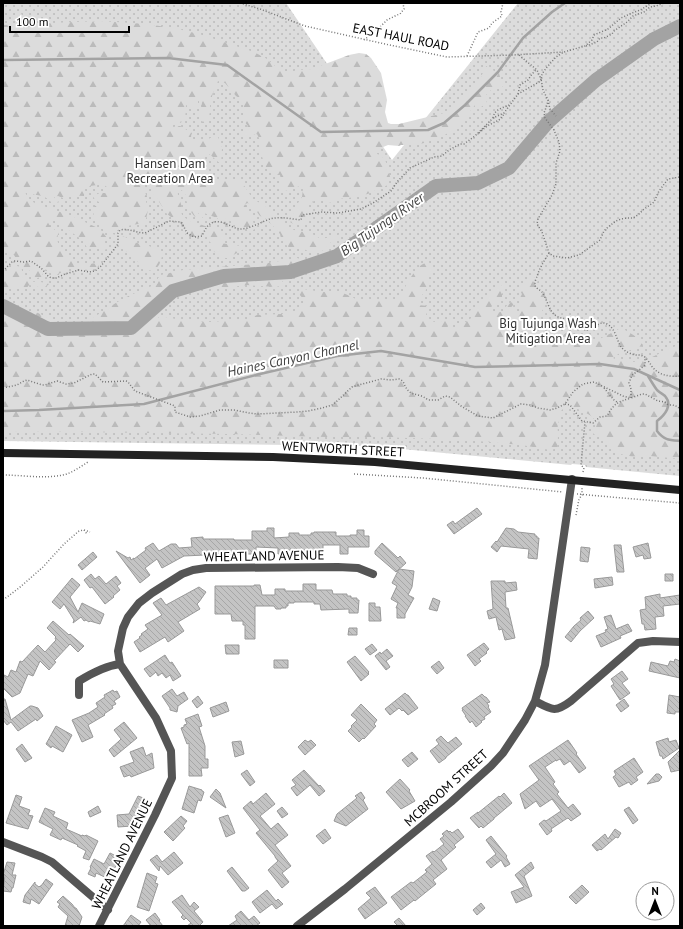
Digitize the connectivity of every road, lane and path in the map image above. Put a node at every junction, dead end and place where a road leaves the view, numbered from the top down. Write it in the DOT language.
graph roads {
  1 [pos="240,3"];
  2 [pos="404,3"];
  3 [pos="503,3"];
  4 [pos="652,3"];
  5 [pos="664,3"];
  6 [pos="364,40"];
  7 [pos="585,46"];
  8 [pos="564,52"];
  9 [pos="518,55"];
  10 [pos="467,56"];
  11 [pos="537,70"];
  12 [pos="541,79"];
  13 [pos="518,94"];
  14 [pos="548,100"];
  15 [pos="511,104"];
  16 [pos="504,112"];
  17 [pos="556,116"];
  18 [pos="493,118"];
  19 [pos="477,133"];
  20 [pos="680,176"];
  21 [pos="549,253"];
  22 [pos="3,271"];
  23 [pos="646,358"];
  24 [pos="680,376"];
  25 [pos="603,386"];
  26 [pos="3,388"];
  27 [pos="631,398"];
  28 [pos="617,402"];
  29 [pos="565,404"];
  30 [pos="680,409"];
  31 [pos="586,422"];
  32 [pos="3,453"];
  33 [pos="99,454"];
  34 [pos="581,465"];
  35 [pos="354,474"];
  36 [pos="3,475"];
  37 [pos="572,479"];
  38 [pos="680,490"];
  39 [pos="570,493"];
  40 [pos="680,503"];
  41 [pos="84,530"];
  42 [pos="90,532"];
  43 [pos="87,534"];
  44 [pos="373,574"];
  45 [pos="3,600"];
  46 [pos="680,642"];
  47 [pos="120,664"];
  48 [pos="79,695"];
  49 [pos="535,701"];
  50 [pos="3,842"];
  51 [pos="108,910"];
  52 [pos="100,926"];
  53 [pos="297,926"];
  1 -- 6 [label="path, EAST HAUL ROAD"];
  2 -- 6 [label="path"];
  3 -- 10 [label="path"];
  4 -- 7 [label="path"];
  5 -- 7 [label="path"];
  6 -- 10 [label="path, EAST HAUL ROAD"];
  7 -- 8 [label="path"];
  8 -- 9 [label="path, EAST HAUL ROAD"];
  8 -- 12 [label="path"];
  9 -- 10 [label="path, EAST HAUL ROAD"];
  9 -- 11 [label="path"];
  11 -- 12 [label="path"];
  11 -- 13 [label="path"];
  12 -- 13 [label="path"];
  12 -- 14 [label="path"];
  13 -- 15 [label="path"];
  14 -- 17 [label="path"];
  14 -- 21 [label="path"];
  15 -- 16 [label="path"];
  15 -- 18 [label="path"];
  16 -- 18 [label="path"];
  16 -- 19 [label="path"];
  18 -- 19 [label="path"];
  19 -- 22 [label="path"];
  20 -- 21 [label="path"];
  21 -- 23 [label="path"];
  23 -- 24 [label="path"];
  23 -- 27 [label="path"];
  25 -- 27 [label="path"];
  25 -- 28 [label="path"];
  25 -- 29 [label="path"];
  26 -- 29 [label="path"];
  27 -- 28 [label="path"];
  27 -- 30 [label="path"];
  28 -- 31 [label="path"];
  29 -- 31 [label="path"];
  31 -- 34 [label="path"];
  32 -- 33 [label="main road, WENTWORTH STREET"];
  33 -- 36 [label="path"];
  33 -- 37 [label="main road, WENTWORTH STREET"];
  35 -- 39 [label="path"];
  37 -- 38 [label="main road, WENTWORTH STREET"];
  37 -- 39 [label="street"];
  39 -- 40 [label="path"];
  39 -- 49 [label="street"];
  41 -- 42 [label="path"];
  41 -- 43 [label="path"];
  41 -- 45 [label="path"];
  44 -- 47 [label="street, WHEATLAND AVENUE"];
  46 -- 49 [label="street"];
  47 -- 48 [label="street"];
  47 -- 51 [label="street, WHEATLAND AVENUE"];
  49 -- 53 [label="street, MCBROOM STREET"];
  50 -- 51 [label="street"];
  51 -- 52 [label="street, WHEATLAND AVENUE"];
}
